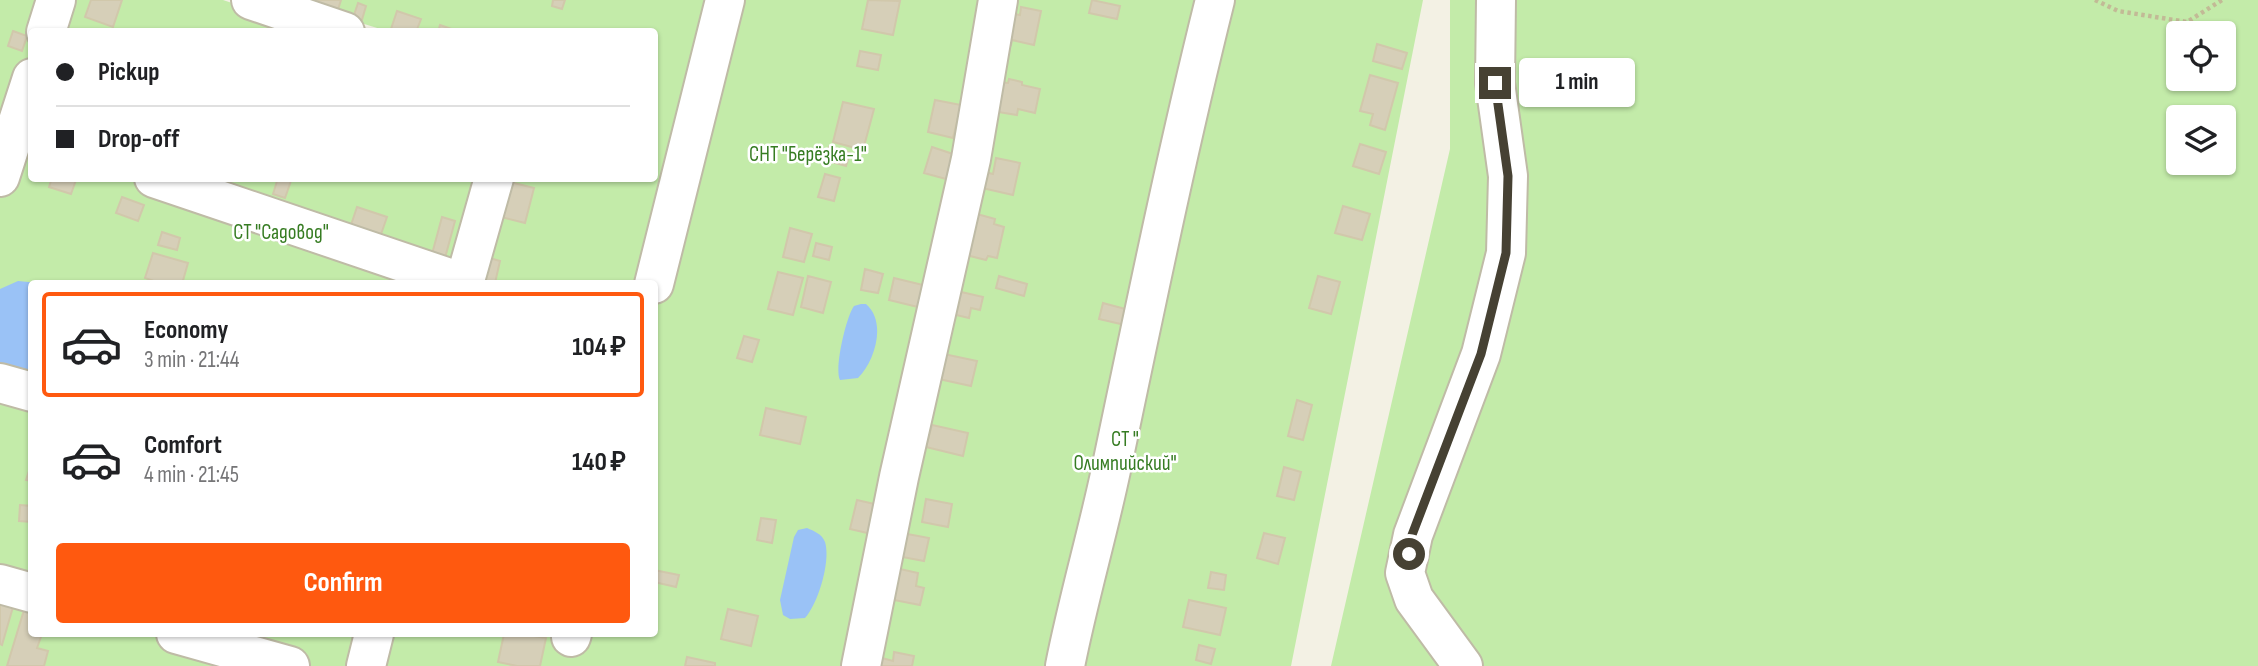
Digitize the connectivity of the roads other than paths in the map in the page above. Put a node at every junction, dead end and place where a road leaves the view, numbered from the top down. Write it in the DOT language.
graph roads {
  1 [pos="56,0"];
  2 [pos="251,0"];
  3 [pos="724,0"];
  4 [pos="998,0"];
  5 [pos="1215,0"];
  6 [pos="1496,0"];
  7 [pos="47,28"];
  8 [pos="333,28"];
  9 [pos="28,103"];
  10 [pos="23,134"];
  11 [pos="0,177"];
  12 [pos="166,182"];
  13 [pos="493,182"];
  14 [pos="455,280"];
  15 [pos="465,280"];
  16 [pos="655,280"];
  17 [pos="0,383"];
  18 [pos="28,391"];
  19 [pos="0,584"];
  20 [pos="28,592"];
  21 [pos="187,637"];
  22 [pos="373,637"];
  23 [pos="290,666"];
  24 [pos="366,666"];
  25 [pos="861,666"];
  26 [pos="1065,666"];
  27 [pos="1463,666"];
  1 -- 7 [label="lane"];
  2 -- 8 [label="lane"];
  3 -- 16 [label="lane"];
  4 -- 25 [label="lane"];
  5 -- 26 [label="lane"];
  6 -- 27 [label="lane"];
  9 -- 10 [label="lane"];
  10 -- 11 [label="lane"];
  12 -- 14 [label="lane"];
  13 -- 15 [label="lane"];
  17 -- 18 [label="lane"];
  19 -- 20 [label="lane"];
  21 -- 23 [label="lane"];
  22 -- 24 [label="lane"];
}
